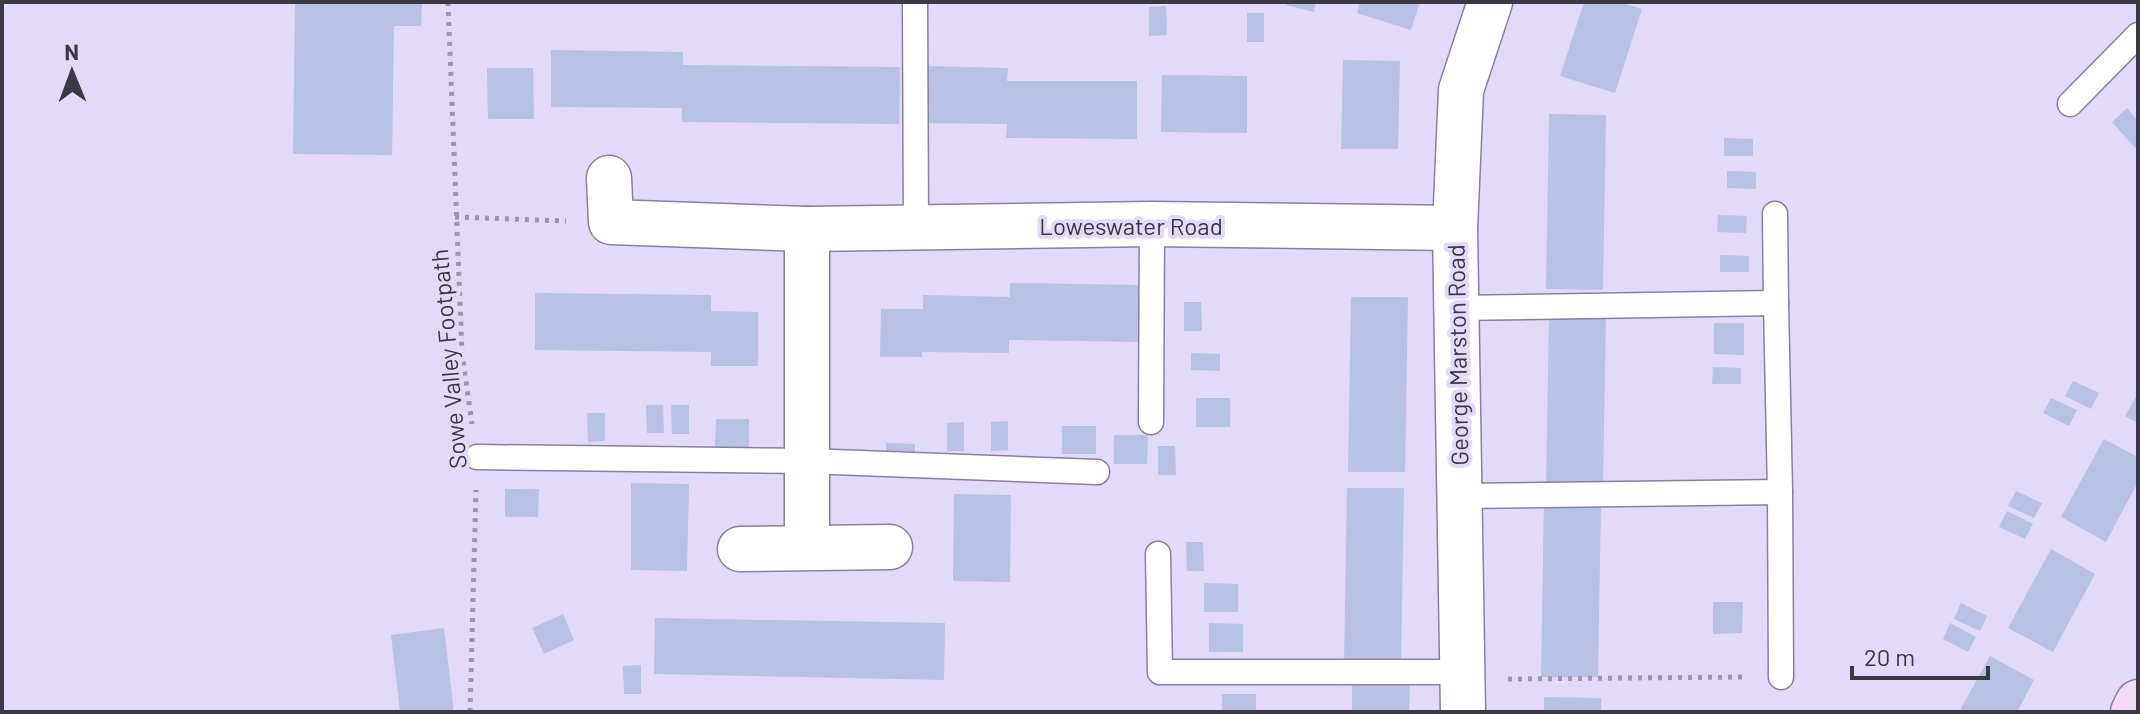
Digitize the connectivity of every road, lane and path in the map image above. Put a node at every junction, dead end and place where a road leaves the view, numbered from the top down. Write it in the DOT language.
graph roads {
  1 [pos="448,2"];
  2 [pos="915,2"];
  3 [pos="1490,2"];
  4 [pos="2138,35"];
  5 [pos="2070,104"];
  6 [pos="609,178"];
  7 [pos="1775,214"];
  8 [pos="455,217"];
  9 [pos="611,222"];
  10 [pos="1152,224"];
  11 [pos="916,227"];
  12 [pos="1455,228"];
  13 [pos="807,229"];
  14 [pos="1776,303"];
  15 [pos="1456,308"];
  16 [pos="1151,422"];
  17 [pos="477,457"];
  18 [pos="807,461"];
  19 [pos="1097,472"];
  20 [pos="1780,492"];
  21 [pos="1459,496"];
  22 [pos="807,547"];
  23 [pos="890,547"];
  24 [pos="740,549"];
  25 [pos="1158,554"];
  26 [pos="1781,677"];
  27 [pos="1463,688"];
  28 [pos="2138,702"];
  29 [pos="470,712"];
  30 [pos="2133,712"];
  1 -- 8 [label="path, Sowe Valley Footpath"];
  2 -- 11 [label="lane"];
  3 -- 12 [label="street, George Marston Road"];
  4 -- 5 [label="lane"];
  6 -- 9 [label="street"];
  7 -- 14 [label="lane"];
  8 -- 9 [label="path"];
  8 -- 17 [label="path, Sowe Valley Footpath"];
  9 -- 13 [label="street, Loweswater Road"];
  10 -- 11 [label="street, Loweswater Road"];
  10 -- 12 [label="street, Loweswater Road"];
  10 -- 16 [label="lane"];
  11 -- 13 [label="street, Loweswater Road"];
  12 -- 15 [label="street, George Marston Road"];
  13 -- 18 [label="street"];
  14 -- 15 [label="lane"];
  14 -- 20 [label="lane"];
  15 -- 21 [label="street, George Marston Road"];
  17 -- 18 [label="lane"];
  17 -- 29 [label="path, Sowe Valley Footpath"];
  18 -- 19 [label="lane"];
  18 -- 22 [label="street"];
  20 -- 21 [label="lane"];
  20 -- 26 [label="lane"];
  21 -- 27 [label="street, George Marston Road"];
  22 -- 23 [label="street"];
  22 -- 24 [label="street"];
  25 -- 27 [label="lane"];
  26 -- 27 [label="path"];
  28 -- 30 [label="street"];
}
